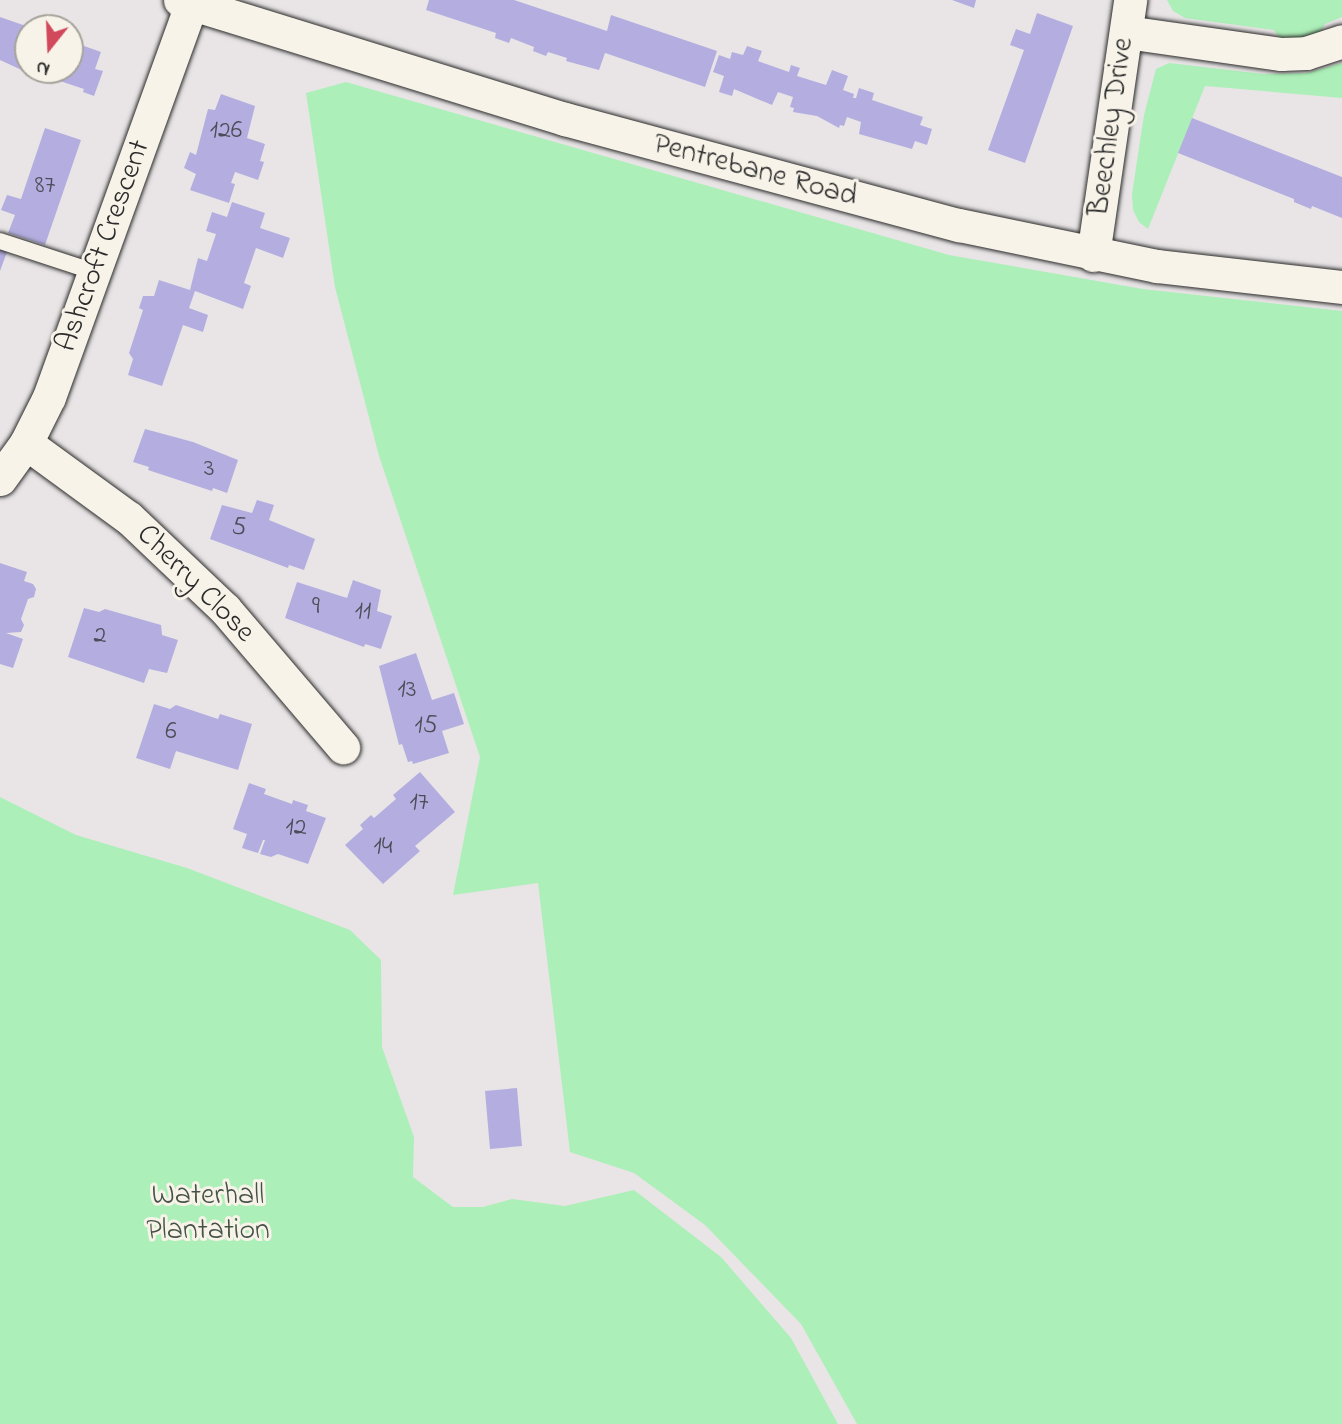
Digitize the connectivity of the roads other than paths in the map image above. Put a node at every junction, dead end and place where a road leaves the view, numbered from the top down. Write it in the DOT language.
graph roads {
  1 [pos="186,2"];
  2 [pos="1128,16"];
  3 [pos="1342,41"];
  4 [pos="0,240"];
  5 [pos="1093,255"];
  6 [pos="95,272"];
  7 [pos="1342,287"];
  8 [pos="26,443"];
  9 [pos="0,479"];
  10 [pos="343,747"];
  1 -- 5 [label="street, Pentrebane Road"];
  1 -- 6 [label="street, Ashcroft Crescent"];
  2 -- 3 [label="street"];
  2 -- 5 [label="street, Beechley Drive"];
  4 -- 6 [label="lane"];
  5 -- 7 [label="street, Pentrebane Road"];
  6 -- 8 [label="street, Ashcroft Crescent"];
  8 -- 9 [label="street, Ashcroft Crescent"];
  8 -- 10 [label="street, Cherry Close"];
}
